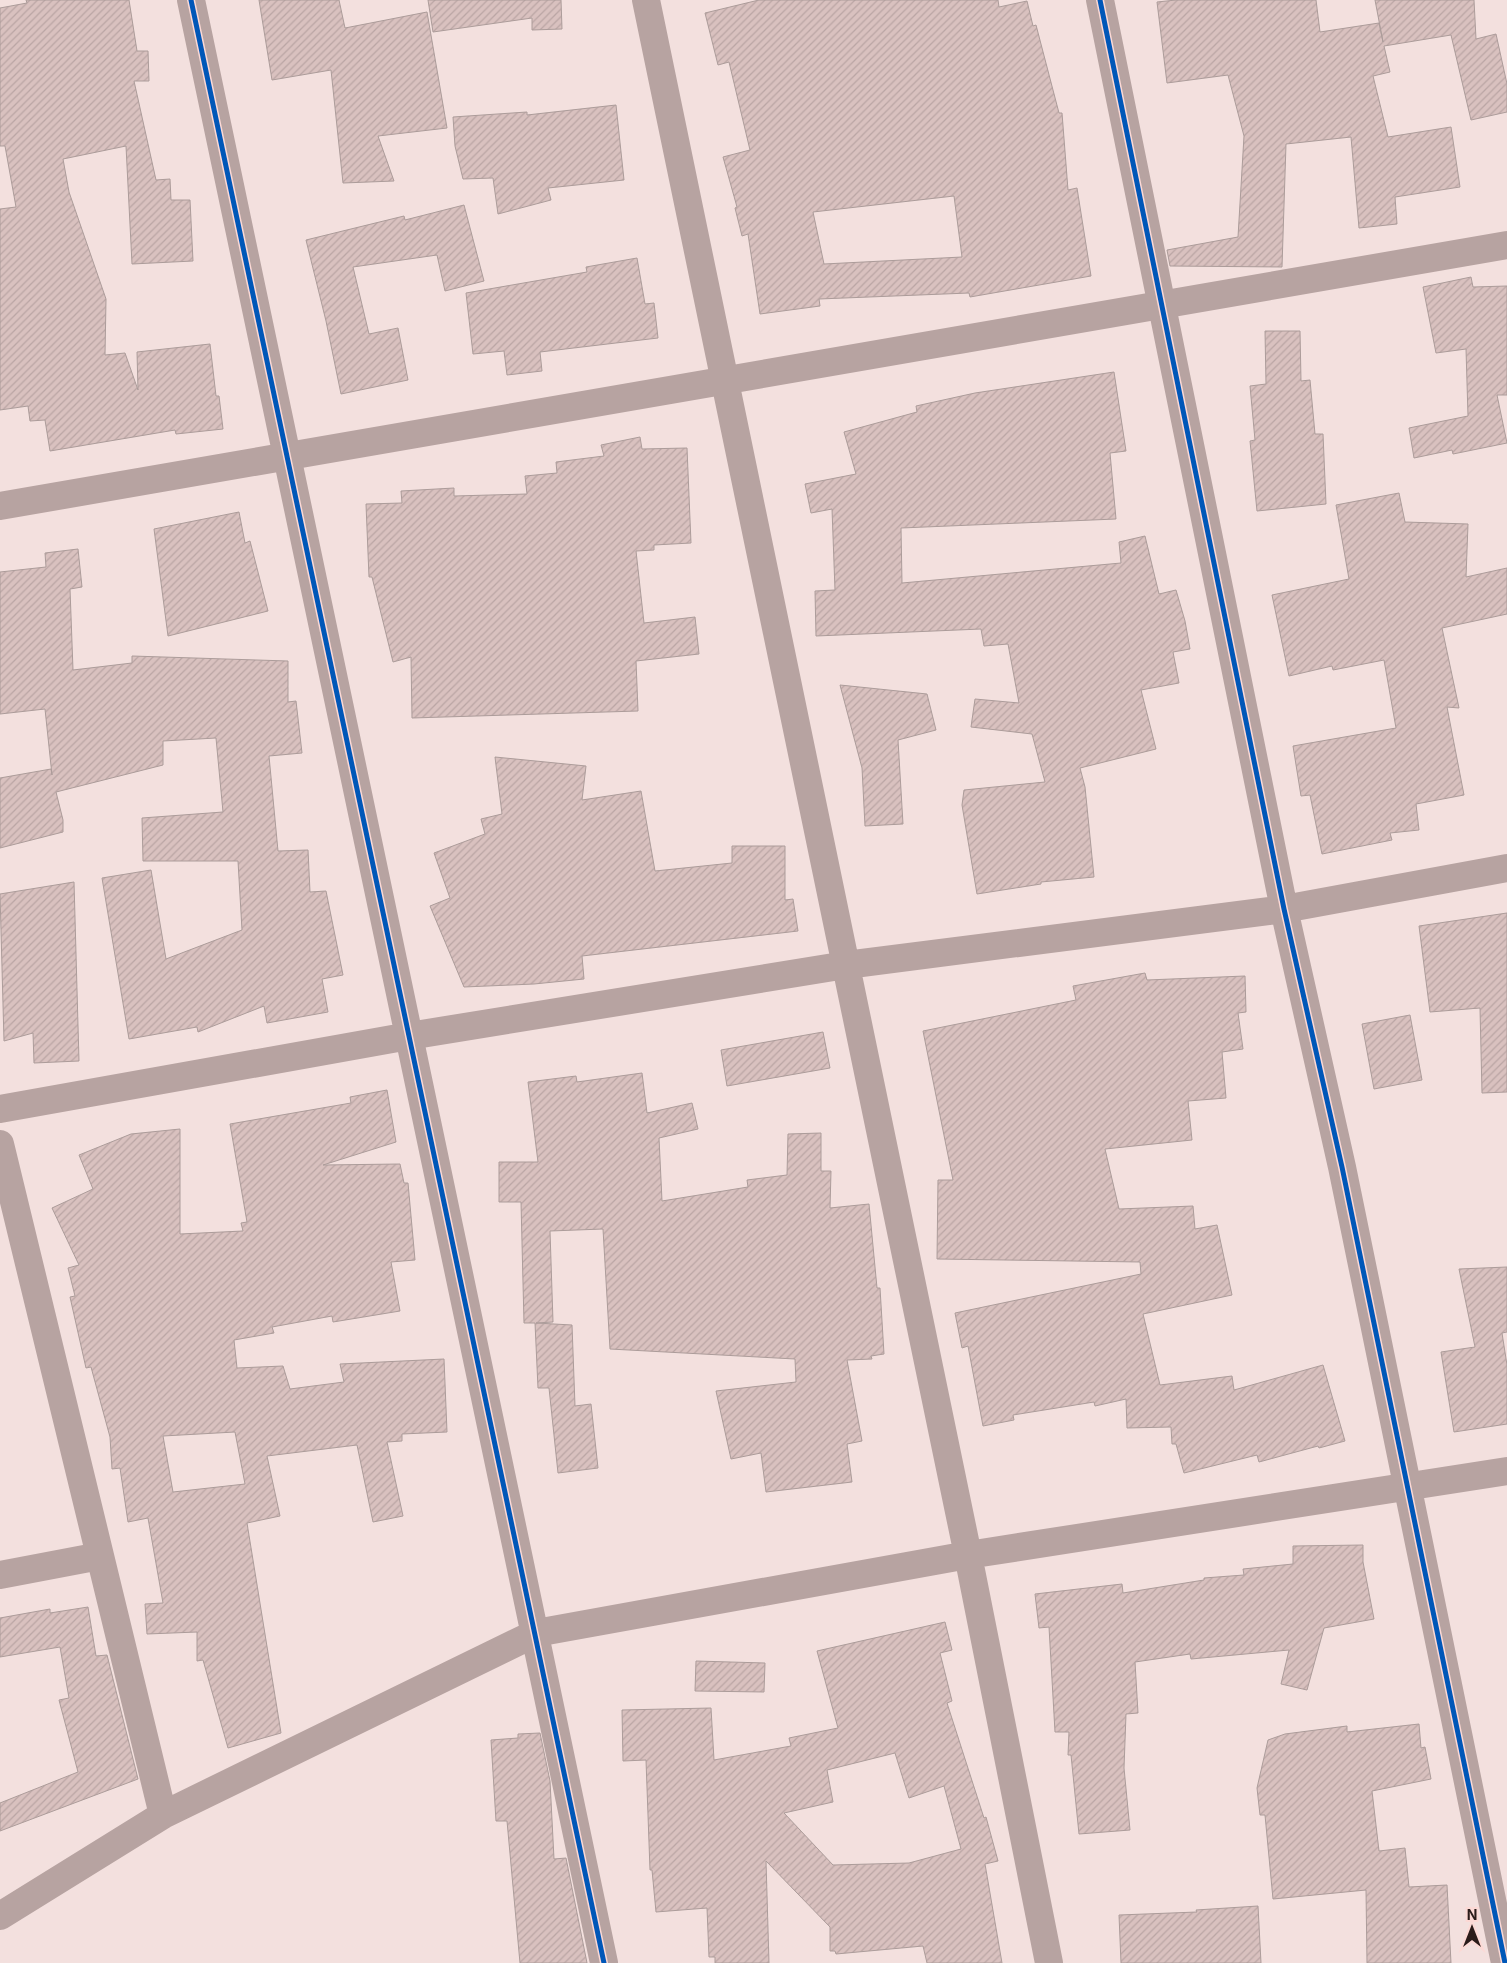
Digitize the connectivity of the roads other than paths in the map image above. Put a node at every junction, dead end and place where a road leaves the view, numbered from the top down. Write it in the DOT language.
graph roads {
  1 [pos="191,0"];
  2 [pos="646,0"];
  3 [pos="1100,0"];
  4 [pos="1507,244"];
  5 [pos="1162,305"];
  6 [pos="725,382"];
  7 [pos="286,455"];
  8 [pos="0,506"];
  9 [pos="1507,868"];
  10 [pos="1284,909"];
  11 [pos="846,965"];
  12 [pos="409,1036"];
  13 [pos="0,1109"];
  14 [pos="0,1144"];
  15 [pos="1507,1471"];
  16 [pos="1408,1486"];
  17 [pos="968,1555"];
  18 [pos="100,1556"];
  19 [pos="0,1575"];
  20 [pos="536,1633"];
  21 [pos="163,1815"];
  22 [pos="0,1916"];
  23 [pos="604,1963"];
  24 [pos="1050,1963"];
  25 [pos="1505,1963"];
  1 -- 7 [label="street"];
  2 -- 6 [label="street"];
  3 -- 5 [label="street"];
  4 -- 5 [label="street"];
  5 -- 6 [label="street"];
  5 -- 10 [label="street"];
  6 -- 7 [label="street"];
  6 -- 11 [label="street"];
  7 -- 8 [label="street"];
  7 -- 12 [label="street"];
  9 -- 10 [label="street"];
  10 -- 11 [label="street"];
  10 -- 16 [label="street"];
  11 -- 12 [label="street"];
  11 -- 17 [label="street"];
  12 -- 13 [label="street"];
  12 -- 20 [label="street"];
  14 -- 18 [label="street"];
  15 -- 16 [label="street"];
  16 -- 17 [label="street"];
  16 -- 25 [label="street"];
  17 -- 20 [label="street"];
  17 -- 24 [label="street"];
  18 -- 19 [label="street"];
  18 -- 21 [label="street"];
  20 -- 21 [label="street"];
  20 -- 23 [label="street"];
  21 -- 22 [label="street"];
}
